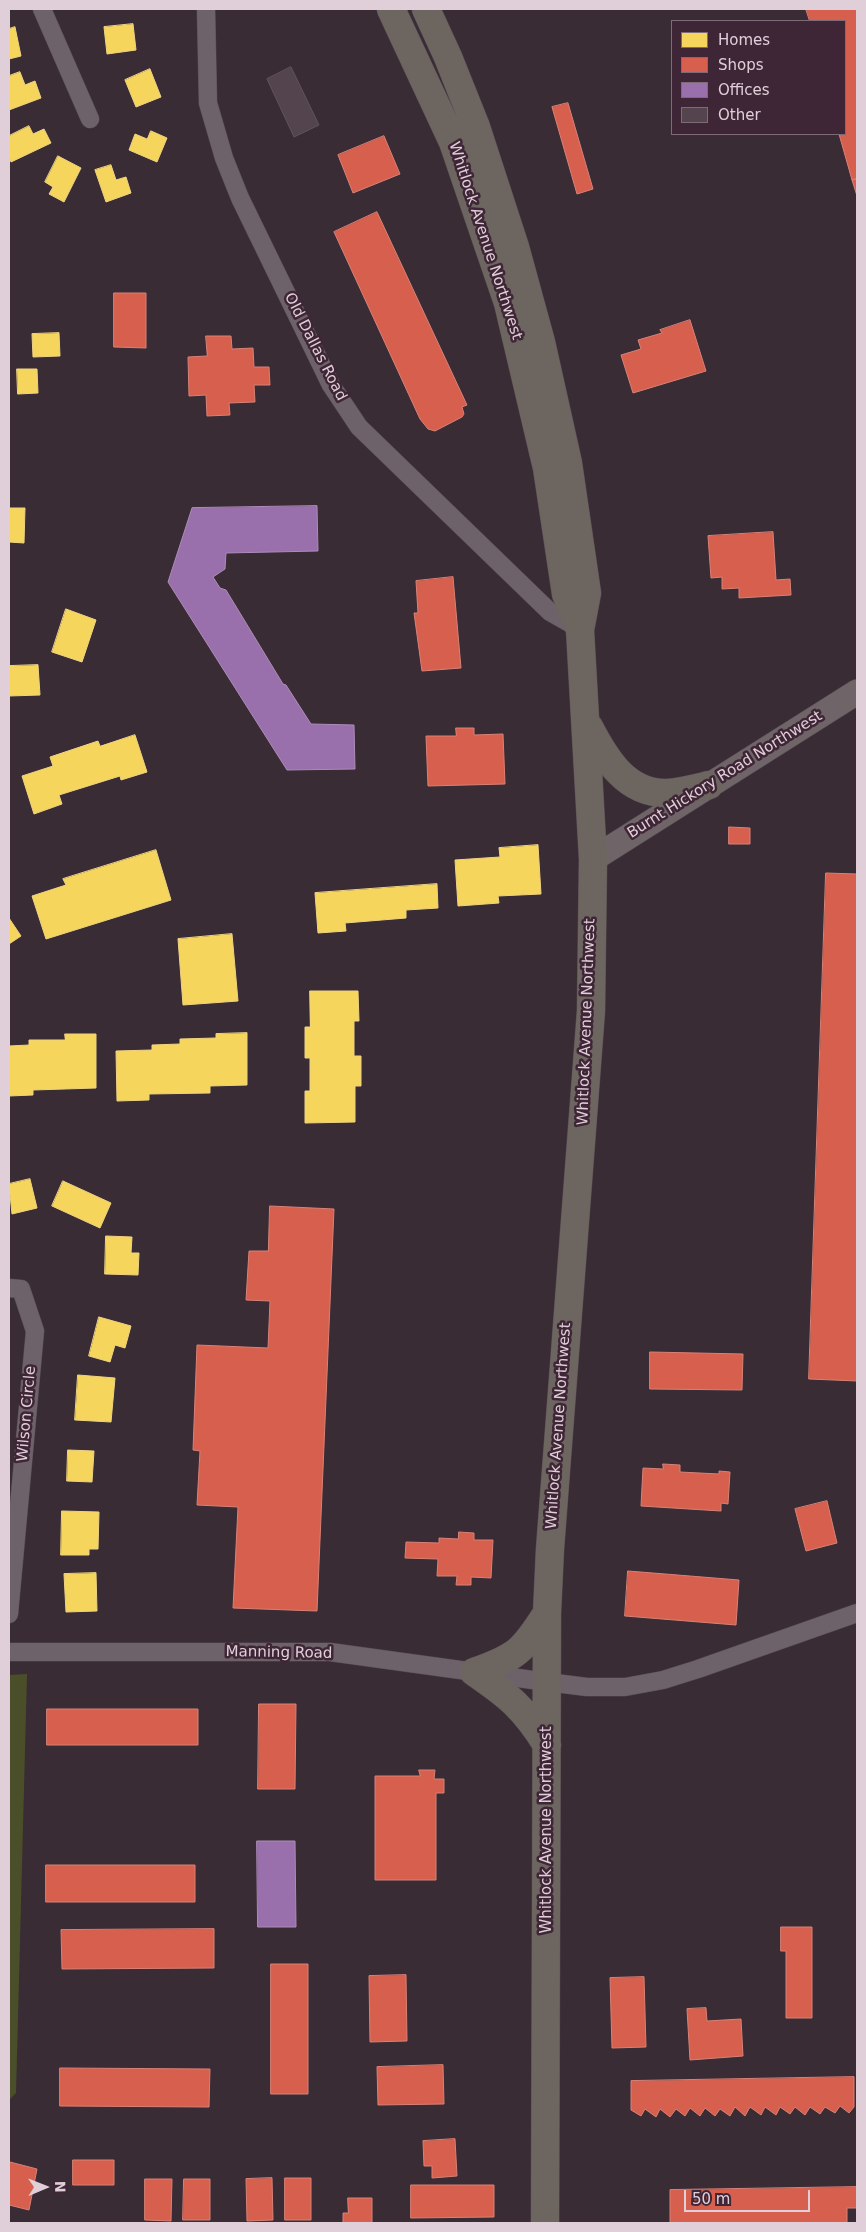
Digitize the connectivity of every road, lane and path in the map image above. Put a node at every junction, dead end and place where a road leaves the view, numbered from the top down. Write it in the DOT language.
graph roads {
  1 [pos="42,9"];
  2 [pos="206,9"];
  3 [pos="391,9"];
  4 [pos="426,9"];
  5 [pos="90,119"];
  6 [pos="580,630"];
  7 [pos="857,692"];
  8 [pos="586,721"];
  9 [pos="709,786"];
  10 [pos="593,859"];
  11 [pos="9,1288"];
  12 [pos="547,1613"];
  13 [pos="857,1613"];
  14 [pos="9,1614"];
  15 [pos="9,1652"];
  16 [pos="474,1672"];
  17 [pos="547,1682"];
  18 [pos="547,1745"];
  19 [pos="545,2223"];
  1 -- 5 [label="street"];
  2 -- 6 [label="street, Old Dallas Road"];
  3 -- 6 [label="highway, Whitlock Avenue Northwest"];
  4 -- 6 [label="highway, Whitlock Avenue Northwest"];
  6 -- 8 [label="highway, Whitlock Avenue Northwest"];
  7 -- 9 [label="street, Burnt Hickory Road Northwest"];
  8 -- 9 [label="highway"];
  8 -- 10 [label="highway, Whitlock Avenue Northwest"];
  9 -- 10 [label="street, Burnt Hickory Road Northwest"];
  10 -- 12 [label="highway, Whitlock Avenue Northwest"];
  11 -- 14 [label="street, Wilson Circle"];
  12 -- 16 [label="highway"];
  12 -- 17 [label="highway, Whitlock Avenue Northwest"];
  13 -- 17 [label="street, Manning Road"];
  15 -- 16 [label="street, Manning Road"];
  16 -- 17 [label="street, Manning Road"];
  16 -- 18 [label="highway"];
  17 -- 18 [label="highway, Whitlock Avenue Northwest"];
  18 -- 19 [label="highway, Whitlock Avenue Northwest"];
}
